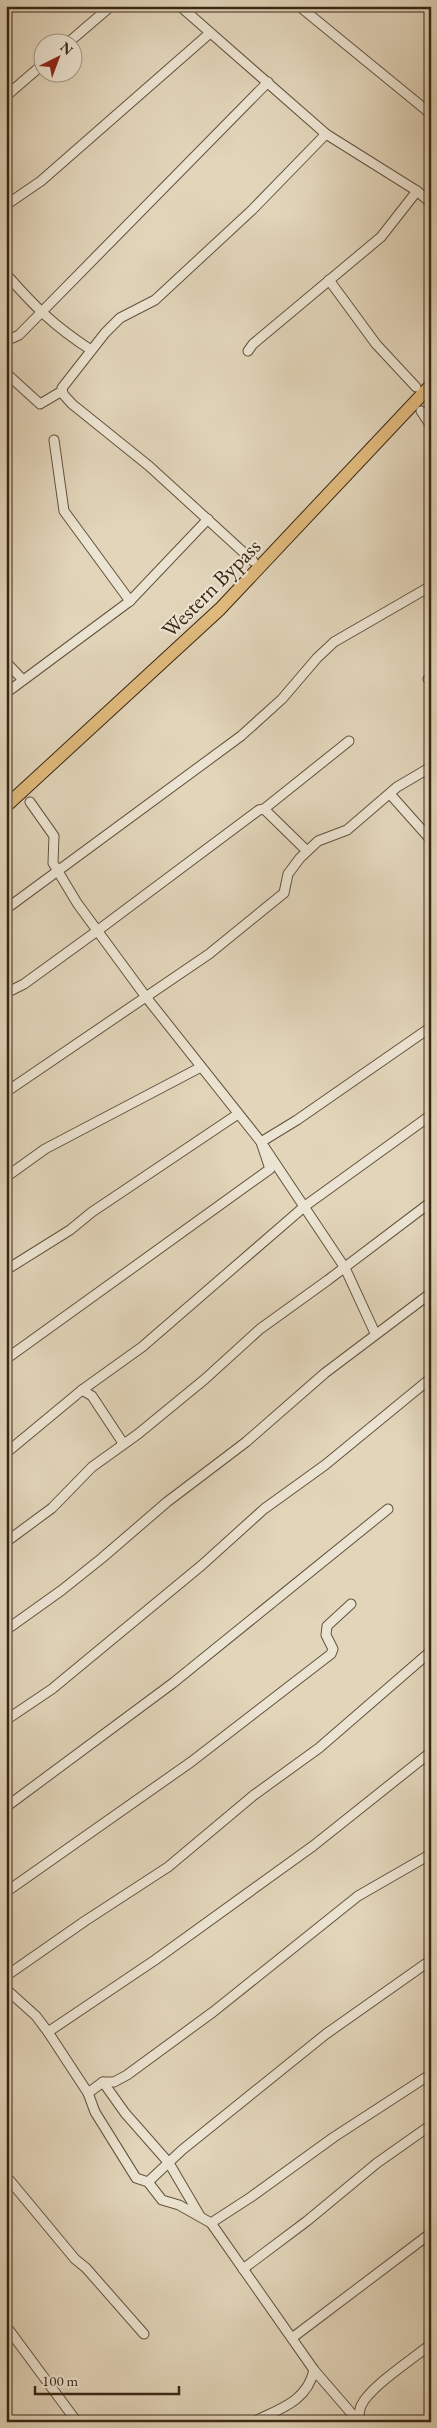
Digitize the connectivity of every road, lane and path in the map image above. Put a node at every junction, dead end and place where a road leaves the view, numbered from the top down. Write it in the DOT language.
graph roads {
  1 [pos="111,6"];
  2 [pos="180,6"];
  3 [pos="299,6"];
  4 [pos="424,6"];
  5 [pos="431,10"];
  6 [pos="80,32"];
  7 [pos="210,33"];
  8 [pos="32,74"];
  9 [pos="268,82"];
  10 [pos="6,96"];
  11 [pos="431,114"];
  12 [pos="326,134"];
  13 [pos="417,191"];
  14 [pos="431,203"];
  15 [pos="6,204"];
  16 [pos="6,274"];
  17 [pos="329,280"];
  18 [pos="41,313"];
  19 [pos="6,341"];
  20 [pos="92,350"];
  21 [pos="248,351"];
  22 [pos="6,373"];
  23 [pos="431,385"];
  24 [pos="416,387"];
  25 [pos="62,391"];
  26 [pos="421,411"];
  27 [pos="431,426"];
  28 [pos="54,440"];
  29 [pos="208,519"];
  30 [pos="253,562"];
  31 [pos="431,586"];
  32 [pos="130,601"];
  33 [pos="6,662"];
  34 [pos="23,680"];
  35 [pos="6,693"];
  36 [pos="350,741"];
  37 [pos="431,767"];
  38 [pos="390,794"];
  39 [pos="30,802"];
  40 [pos="6,806"];
  41 [pos="264,809"];
  42 [pos="431,840"];
  43 [pos="307,851"];
  44 [pos="57,870"];
  45 [pos="6,909"];
  46 [pos="97,931"];
  47 [pos="6,993"];
  48 [pos="146,998"];
  49 [pos="431,1027"];
  50 [pos="201,1067"];
  51 [pos="6,1092"];
  52 [pos="238,1114"];
  53 [pos="431,1115"];
  54 [pos="261,1142"];
  55 [pos="6,1176"];
  56 [pos="431,1202"];
  57 [pos="304,1206"];
  58 [pos="345,1268"];
  59 [pos="6,1270"];
  60 [pos="431,1293"];
  61 [pos="375,1333"];
  62 [pos="6,1359"];
  63 [pos="431,1378"];
  64 [pos="82,1390"];
  65 [pos="123,1443"];
  66 [pos="6,1453"];
  67 [pos="388,1509"];
  68 [pos="6,1542"];
  69 [pos="351,1604"];
  70 [pos="6,1630"];
  71 [pos="431,1651"];
  72 [pos="6,1720"];
  73 [pos="431,1752"];
  74 [pos="6,1807"];
  75 [pos="431,1854"];
  76 [pos="6,1892"];
  77 [pos="431,1960"];
  78 [pos="6,1976"];
  79 [pos="6,1989"];
  80 [pos="48,2032"];
  81 [pos="431,2074"];
  82 [pos="103,2082"];
  83 [pos="88,2093"];
  84 [pos="431,2125"];
  85 [pos="168,2163"];
  86 [pos="6,2176"];
  87 [pos="148,2182"];
  88 [pos="200,2216"];
  89 [pos="211,2223"];
  90 [pos="431,2233"];
  91 [pos="243,2269"];
  92 [pos="6,2326"];
  93 [pos="144,2334"];
  94 [pos="292,2338"];
  95 [pos="431,2344"];
  96 [pos="314,2370"];
  97 [pos="361,2407"];
  98 [pos="349,2408"];
  99 [pos="77,2422"];
  100 [pos="253,2422"];
  101 [pos="358,2422"];
  1 -- 6 [label="street"];
  2 -- 7 [label="street"];
  3 -- 11 [label="street"];
  4 -- 5 [label="street"];
  7 -- 9 [label="street"];
  7 -- 15 [label="street"];
  8 -- 10 [label="street"];
  9 -- 12 [label="street"];
  9 -- 18 [label="street"];
  12 -- 13 [label="street"];
  12 -- 20 [label="street"];
  13 -- 14 [label="street"];
  13 -- 17 [label="street"];
  16 -- 18 [label="street"];
  17 -- 21 [label="street"];
  17 -- 24 [label="street"];
  18 -- 19 [label="street"];
  18 -- 20 [label="street"];
  20 -- 25 [label="street"];
  22 -- 25 [label="street"];
  23 -- 40 [label="main road, Western Bypass"];
  25 -- 29 [label="street"];
  26 -- 27 [label="street"];
  28 -- 32 [label="street"];
  29 -- 30 [label="street"];
  29 -- 32 [label="street"];
  31 -- 44 [label="street"];
  32 -- 34 [label="street"];
  33 -- 34 [label="street"];
  34 -- 35 [label="street"];
  36 -- 41 [label="street"];
  37 -- 38 [label="street"];
  38 -- 42 [label="street"];
  38 -- 43 [label="street"];
  39 -- 44 [label="street"];
  41 -- 43 [label="street"];
  41 -- 46 [label="street"];
  43 -- 48 [label="street"];
  44 -- 45 [label="street"];
  44 -- 46 [label="street"];
  46 -- 47 [label="street"];
  46 -- 48 [label="street"];
  48 -- 50 [label="street"];
  48 -- 51 [label="street"];
  49 -- 54 [label="street"];
  50 -- 52 [label="street"];
  50 -- 55 [label="street"];
  52 -- 54 [label="street"];
  52 -- 59 [label="street"];
  53 -- 57 [label="street"];
  54 -- 57 [label="street"];
  54 -- 62 [label="street"];
  56 -- 58 [label="street"];
  57 -- 58 [label="street"];
  57 -- 64 [label="street"];
  58 -- 61 [label="street"];
  58 -- 65 [label="street"];
  60 -- 61 [label="street"];
  61 -- 70 [label="street"];
  63 -- 72 [label="street"];
  64 -- 65 [label="street"];
  64 -- 66 [label="street"];
  65 -- 68 [label="street"];
  67 -- 74 [label="street"];
  69 -- 76 [label="street"];
  71 -- 78 [label="street"];
  73 -- 80 [label="street"];
  75 -- 82 [label="street"];
  77 -- 85 [label="street"];
  79 -- 80 [label="street"];
  80 -- 83 [label="street"];
  81 -- 89 [label="street"];
  82 -- 83 [label="street"];
  82 -- 85 [label="street"];
  83 -- 87 [label="street"];
  84 -- 91 [label="street"];
  85 -- 87 [label="street"];
  85 -- 88 [label="street"];
  86 -- 93 [label="street"];
  87 -- 88 [label="street"];
  88 -- 89 [label="street"];
  89 -- 91 [label="street"];
  90 -- 94 [label="street"];
  91 -- 94 [label="street"];
  92 -- 99 [label="street"];
  94 -- 96 [label="street"];
  95 -- 97 [label="street"];
  96 -- 98 [label="street"];
  96 -- 100 [label="street"];
  97 -- 98 [label="street"];
  97 -- 101 [label="street"];
  98 -- 101 [label="street"];
}
